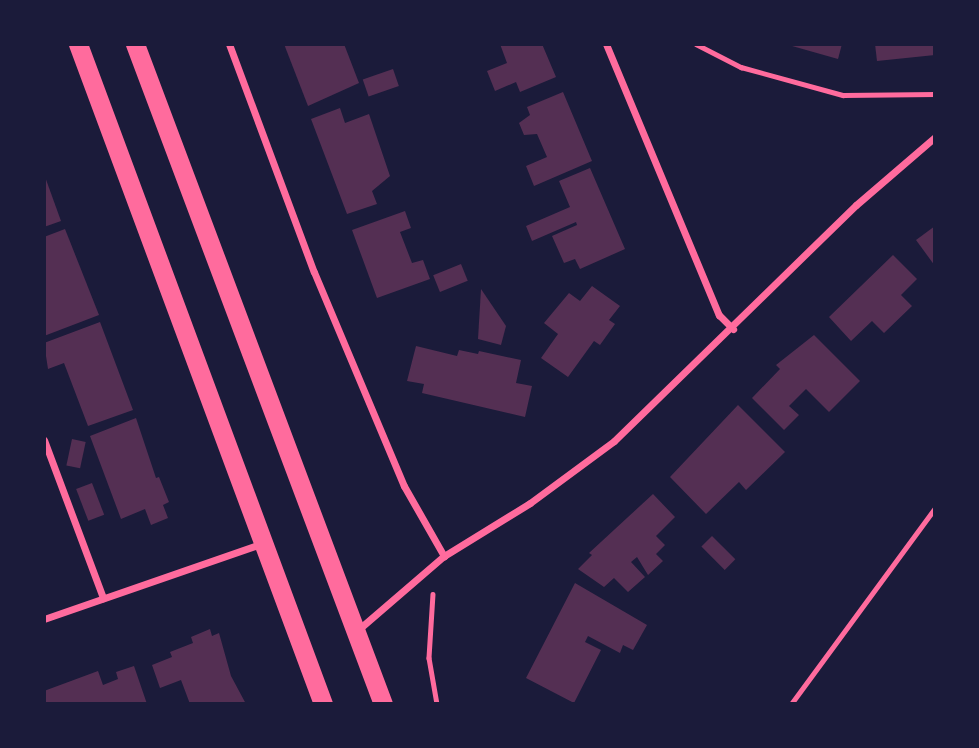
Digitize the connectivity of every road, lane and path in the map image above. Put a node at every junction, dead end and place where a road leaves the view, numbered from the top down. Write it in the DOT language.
graph roads {
  1 [pos="78,44"];
  2 [pos="135,44"];
  3 [pos="229,44"];
  4 [pos="606,44"];
  5 [pos="696,44"];
  6 [pos="935,94"];
  7 [pos="935,137"];
  8 [pos="733,329"];
  9 [pos="44,440"];
  10 [pos="935,508"];
  11 [pos="261,544"];
  12 [pos="444,556"];
  13 [pos="103,598"];
  14 [pos="44,619"];
  15 [pos="355,632"];
  16 [pos="323,704"];
  17 [pos="383,704"];
  18 [pos="437,704"];
  19 [pos="791,704"];
  1 -- 11 [label="highway"];
  2 -- 15 [label="highway"];
  3 -- 12 [label="street"];
  4 -- 8 [label="street"];
  5 -- 6 [label="path"];
  7 -- 8 [label="street"];
  8 -- 12 [label="street"];
  9 -- 13 [label="street"];
  10 -- 19 [label="path"];
  11 -- 13 [label="street"];
  11 -- 16 [label="highway"];
  12 -- 15 [label="street"];
  12 -- 18 [label="path"];
  13 -- 14 [label="street"];
  15 -- 17 [label="highway"];
}
